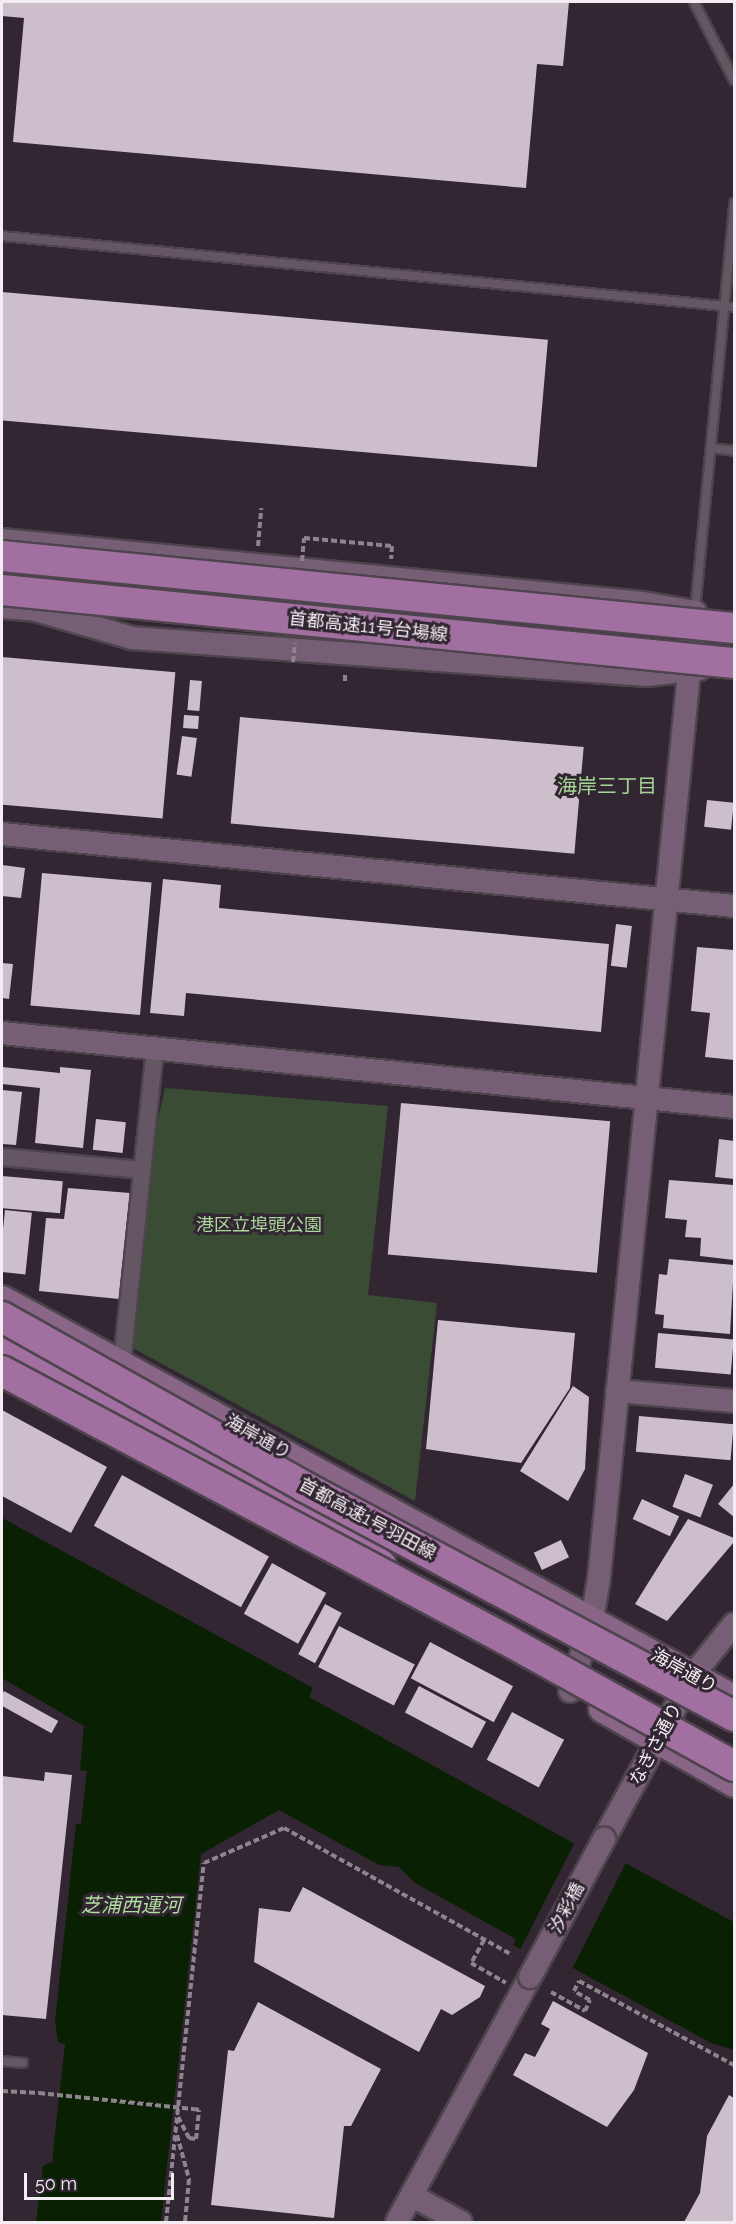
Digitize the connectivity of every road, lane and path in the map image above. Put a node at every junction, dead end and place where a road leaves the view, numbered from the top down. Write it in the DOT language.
graph roads {
  1 [pos="694,2"];
  2 [pos="735,80"];
  3 [pos="735,203"];
  4 [pos="2,236"];
  5 [pos="725,307"];
  6 [pos="735,307"];
  7 [pos="711,448"];
  8 [pos="735,451"];
  9 [pos="261,508"];
  10 [pos="304,538"];
  11 [pos="2,540"];
  12 [pos="258,547"];
  13 [pos="2,558"];
  14 [pos="391,561"];
  15 [pos="2,590"];
  16 [pos="2,608"];
  17 [pos="39,611"];
  18 [pos="695,612"];
  19 [pos="735,615"];
  20 [pos="735,628"];
  21 [pos="735,663"];
  22 [pos="691,668"];
  23 [pos="735,671"];
  24 [pos="2,834"];
  25 [pos="667,899"];
  26 [pos="735,906"];
  27 [pos="2,1033"];
  28 [pos="155,1048"];
  29 [pos="646,1097"];
  30 [pos="735,1107"];
  31 [pos="2,1157"];
  32 [pos="141,1170"];
  33 [pos="2,1299"];
  34 [pos="2,1317"];
  35 [pos="2,1346"];
  36 [pos="122,1363"];
  37 [pos="2,1371"];
  38 [pos="2,1386"];
  39 [pos="617,1391"];
  40 [pos="735,1401"];
  41 [pos="303,1486"];
  42 [pos="592,1620"];
  43 [pos="735,1624"];
  44 [pos="462,1632"];
  45 [pos="692,1676"];
  46 [pos="570,1691"];
  47 [pos="735,1698"];
  48 [pos="735,1716"];
  49 [pos="657,1741"];
  50 [pos="735,1743"];
  51 [pos="735,1766"];
  52 [pos="735,1784"];
  53 [pos="604,1839"];
  54 [pos="484,1940"];
  55 [pos="512,1955"];
  56 [pos="507,1983"];
  57 [pos="551,1992"];
  58 [pos="2,2061"];
  59 [pos="23,2063"];
  60 [pos="735,2065"];
  61 [pos="2,2091"];
  62 [pos="178,2116"];
  63 [pos="176,2133"];
  64 [pos="414,2197"];
  65 [pos="166,2223"];
  66 [pos="185,2223"];
  67 [pos="398,2223"];
  68 [pos="404,2223"];
  69 [pos="461,2223"];
  1 -- 2 [label="lane"];
  3 -- 5 [label="lane"];
  4 -- 5 [label="lane"];
  5 -- 6 [label="lane"];
  5 -- 7 [label="lane"];
  7 -- 8 [label="lane"];
  7 -- 18 [label="lane"];
  9 -- 12 [label="path"];
  10 -- 14 [label="path"];
  11 -- 18 [label="street"];
  13 -- 20 [label="highway, 首都高速11号台場線, bridge"];
  13 -- 20 [label="street, bridge"];
  15 -- 21 [label="highway, 首都高速11号台場線, bridge"];
  16 -- 17 [label="street"];
  17 -- 22 [label="street"];
  17 -- 23 [label="street"];
  18 -- 19 [label="street"];
  18 -- 22 [label="street"];
  22 -- 23 [label="street"];
  22 -- 25 [label="street"];
  24 -- 25 [label="street"];
  25 -- 26 [label="street"];
  25 -- 29 [label="street"];
  27 -- 28 [label="street"];
  28 -- 29 [label="street"];
  28 -- 32 [label="street"];
  29 -- 30 [label="street"];
  29 -- 39 [label="street"];
  31 -- 32 [label="street"];
  32 -- 36 [label="street"];
  33 -- 36 [label="main road, 海岸通り"];
  34 -- 41 [label="highway, 首都高速1号羽田線, bridge"];
  35 -- 44 [label="highway"];
  36 -- 42 [label="main road, 海岸通り"];
  37 -- 51 [label="highway, bridge"];
  38 -- 44 [label="main road"];
  39 -- 40 [label="street"];
  39 -- 42 [label="street"];
  41 -- 48 [label="highway, 首都高速1号羽田線, bridge"];
  41 -- 50 [label="highway, bridge"];
  42 -- 45 [label="main road, 海岸通り"];
  42 -- 46 [label="street"];
  43 -- 45 [label="street, なぎさ通り"];
  44 -- 46 [label="main road"];
  45 -- 47 [label="main road, 海岸通り"];
  45 -- 49 [label="street, なぎさ通り"];
  46 -- 49 [label="main road"];
  49 -- 52 [label="main road"];
  49 -- 53 [label="street, なぎさ通り"];
  53 -- 64 [label="street, 汐彩橋, bridge"];
  54 -- 55 [label="path"];
  54 -- 56 [label="path"];
  54 -- 62 [label="path"];
  57 -- 60 [label="path"];
  58 -- 59 [label="lane"];
  61 -- 62 [label="path, bridge"];
  62 -- 63 [label="path"];
  63 -- 65 [label="path"];
  63 -- 66 [label="path"];
  64 -- 67 [label="street"];
  64 -- 68 [label="street"];
  64 -- 69 [label="street"];
}
